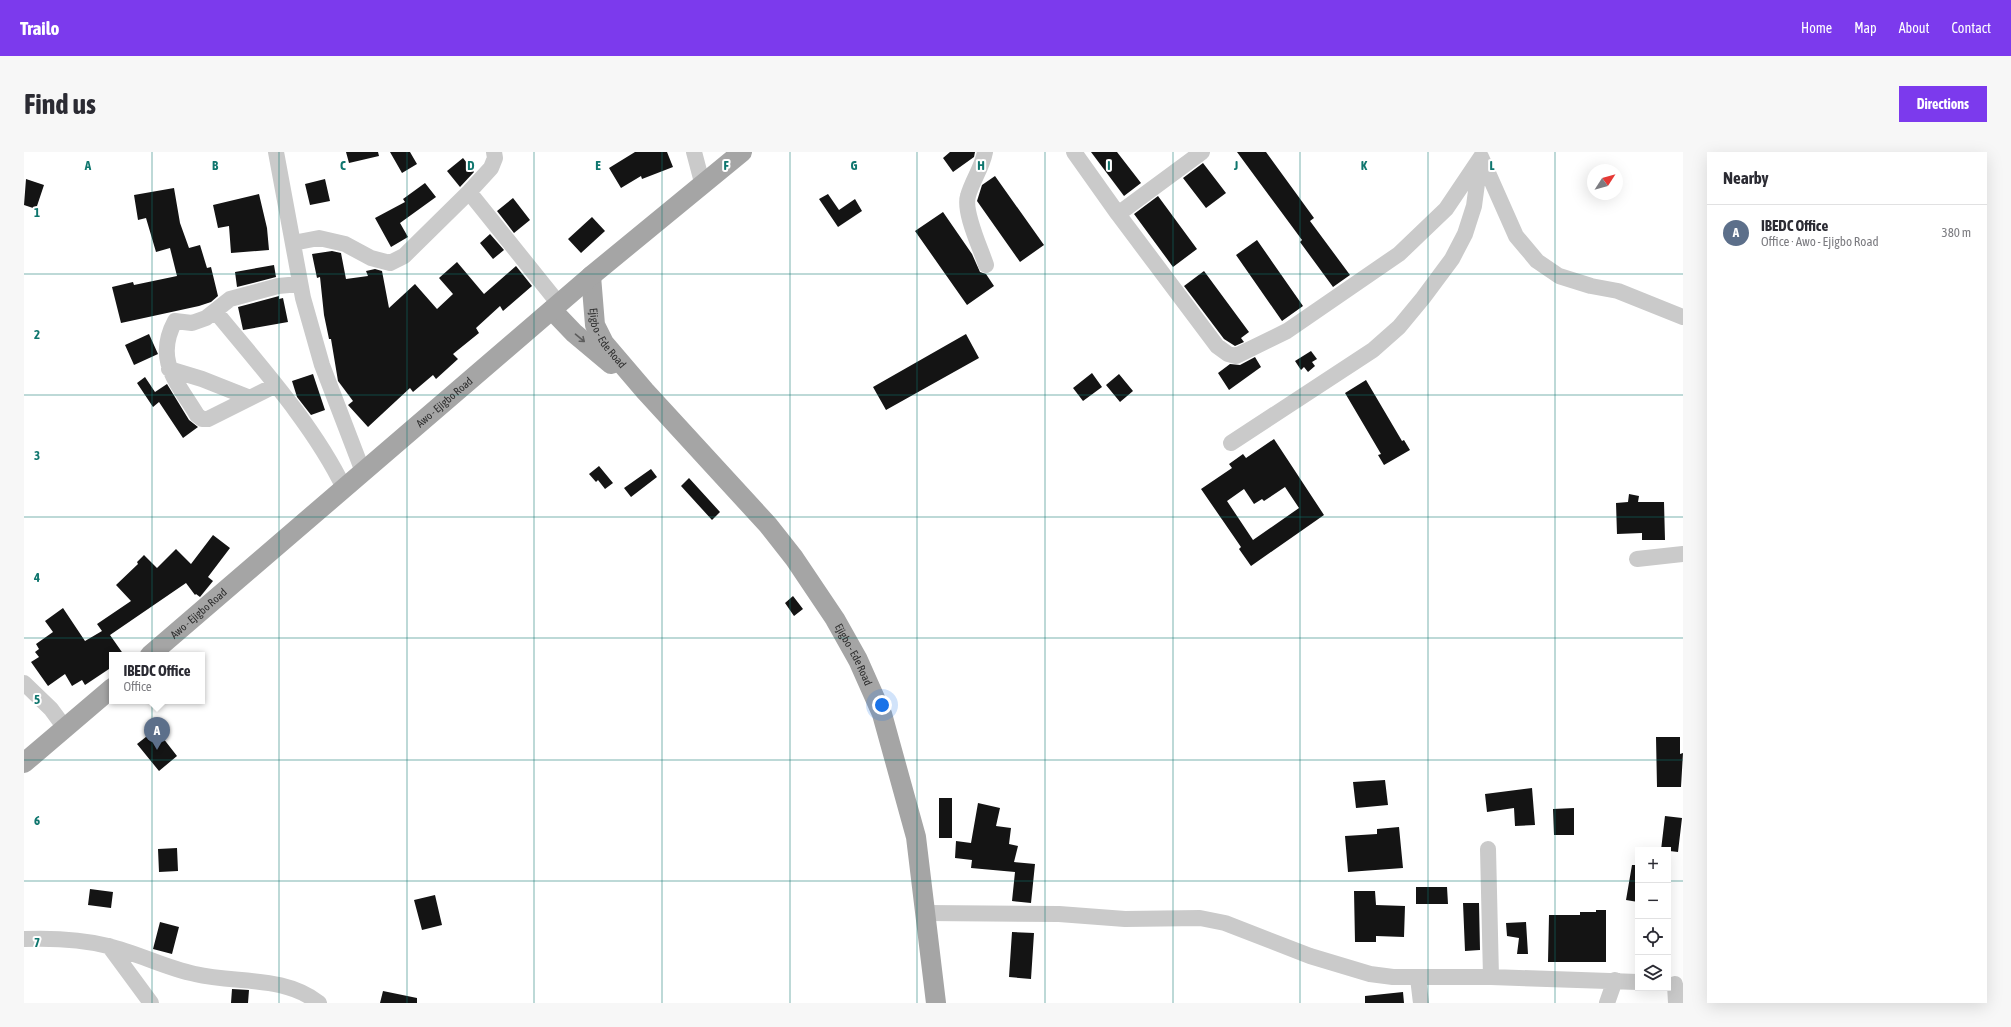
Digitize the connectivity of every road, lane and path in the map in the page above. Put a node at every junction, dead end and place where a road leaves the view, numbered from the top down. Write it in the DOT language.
graph roads {
  1 [pos="276,152"];
  2 [pos="494,152"];
  3 [pos="694,152"];
  4 [pos="742,152"];
  5 [pos="985,152"];
  6 [pos="1074,152"];
  7 [pos="1202,152"];
  8 [pos="1481,154"];
  9 [pos="703,186"];
  10 [pos="469,192"];
  11 [pos="1118,214"];
  12 [pos="293,243"];
  13 [pos="986,265"];
  14 [pos="591,276"];
  15 [pos="300,284"];
  16 [pos="556,307"];
  17 [pos="215,311"];
  18 [pos="1683,317"];
  19 [pos="169,369"];
  20 [pos="276,385"];
  21 [pos="645,391"];
  22 [pos="250,398"];
  23 [pos="1231,443"];
  24 [pos="363,472"];
  25 [pos="344,488"];
  26 [pos="1683,554"];
  27 [pos="1636,559"];
  28 [pos="153,652"];
  29 [pos="24,683"];
  30 [pos="109,691"];
  31 [pos="65,728"];
  32 [pos="24,763"];
  33 [pos="1488,849"];
  34 [pos="926,913"];
  35 [pos="24,940"];
  36 [pos="109,946"];
  37 [pos="1491,977"];
  38 [pos="1418,978"];
  39 [pos="1615,980"];
  40 [pos="1635,982"];
  41 [pos="1675,984"];
  42 [pos="151,1003"];
  43 [pos="319,1003"];
  44 [pos="936,1003"];
  45 [pos="1421,1003"];
  46 [pos="1607,1003"];
  47 [pos="1676,1003"];
  1 -- 12 [label="street"];
  2 -- 10 [label="street"];
  3 -- 9 [label="street"];
  4 -- 9 [label="main road, Awo - Ejigbo Road"];
  5 -- 13 [label="street"];
  6 -- 11 [label="street"];
  7 -- 11 [label="street"];
  8 -- 11 [label="street"];
  8 -- 18 [label="street"];
  8 -- 23 [label="street"];
  9 -- 14 [label="main road, Awo - Ejigbo Road"];
  10 -- 12 [label="street"];
  10 -- 16 [label="street"];
  12 -- 15 [label="street"];
  14 -- 16 [label="main road, Awo - Ejigbo Road"];
  14 -- 21 [label="main road, Ejigbo - Ede Road"];
  15 -- 17 [label="street"];
  15 -- 24 [label="street"];
  16 -- 21 [label="main road, Ejigbo - Ede Road, one-way"];
  16 -- 24 [label="main road, Awo - Ejigbo Road"];
  17 -- 19 [label="street"];
  17 -- 20 [label="street"];
  19 -- 22 [label="street"];
  19 -- 22 [label="street"];
  20 -- 22 [label="street"];
  20 -- 25 [label="street"];
  21 -- 34 [label="main road, Ejigbo - Ede Road"];
  24 -- 25 [label="main road, Awo - Ejigbo Road"];
  25 -- 28 [label="main road, Awo - Ejigbo Road"];
  26 -- 27 [label="street"];
  29 -- 31 [label="street"];
  30 -- 31 [label="main road"];
  31 -- 32 [label="main road"];
  33 -- 37 [label="street"];
  34 -- 38 [label="street"];
  34 -- 44 [label="main road, Ejigbo - Ede Road"];
  35 -- 36 [label="street"];
  36 -- 42 [label="street"];
  36 -- 43 [label="street"];
  37 -- 38 [label="street"];
  37 -- 39 [label="street"];
  38 -- 45 [label="street"];
  39 -- 40 [label="street"];
  39 -- 46 [label="street"];
  41 -- 47 [label="street"];
}
